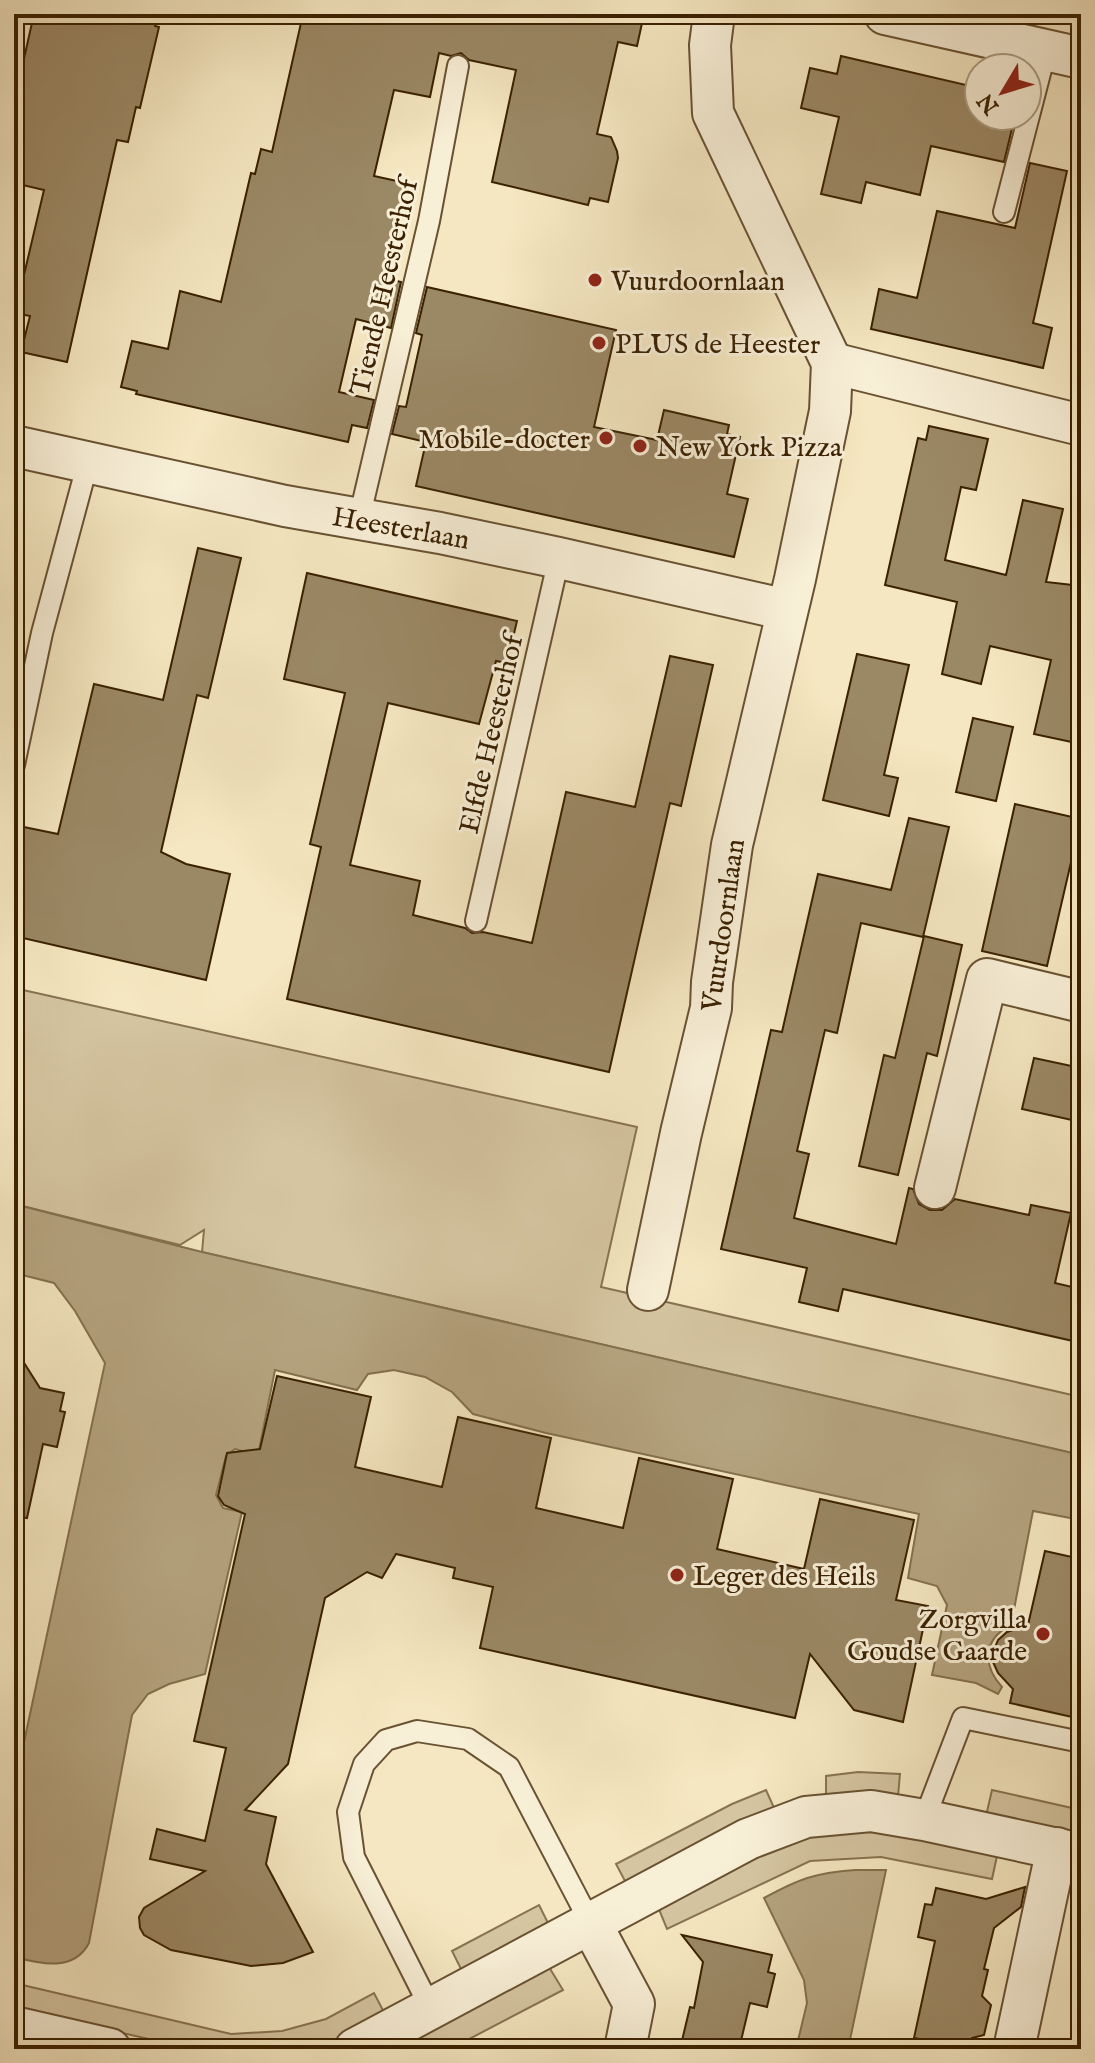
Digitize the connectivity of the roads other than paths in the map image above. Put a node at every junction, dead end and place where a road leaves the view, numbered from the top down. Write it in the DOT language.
graph roads {
  1 [pos="714,14"];
  2 [pos="885,14"];
  3 [pos="1064,54"];
  4 [pos="458,66"];
  5 [pos="1004,212"];
  6 [pos="832,363"];
  7 [pos="1081,425"];
  8 [pos="14,446"];
  9 [pos="88,462"];
  10 [pos="359,519"];
  11 [pos="559,558"];
  12 [pos="787,610"];
  13 [pos="14,765"];
  14 [pos="476,921"];
  15 [pos="1081,999"];
  16 [pos="935,1188"];
  17 [pos="648,1290"];
  18 [pos="1081,1742"];
  19 [pos="924,1820"];
  20 [pos="1069,1851"];
  21 [pos="590,1922"];
  22 [pos="431,2009"];
  23 [pos="14,2027"];
  24 [pos="110,2049"];
  25 [pos="355,2049"];
  26 [pos="625,2049"];
  27 [pos="1014,2049"];
  1 -- 6 [label="street, Vuurdoornlaan"];
  2 -- 3 [label="street"];
  3 -- 5 [label="lane"];
  4 -- 10 [label="lane, Tiende Heesterhof"];
  6 -- 7 [label="street"];
  6 -- 12 [label="street, Vuurdoornlaan"];
  8 -- 9 [label="street, Heesterlaan"];
  9 -- 10 [label="street, Heesterlaan"];
  9 -- 13 [label="lane"];
  10 -- 11 [label="street, Heesterlaan"];
  11 -- 12 [label="street, Heesterlaan"];
  11 -- 14 [label="lane, Elfde Heesterhof"];
  12 -- 17 [label="street, Vuurdoornlaan"];
  15 -- 16 [label="street"];
  18 -- 19 [label="lane"];
  19 -- 20 [label="street"];
  19 -- 21 [label="street"];
  20 -- 27 [label="street"];
  21 -- 22 [label="street"];
  21 -- 22 [label="lane"];
  21 -- 26 [label="street"];
  22 -- 25 [label="street"];
  23 -- 24 [label="street"];
}
